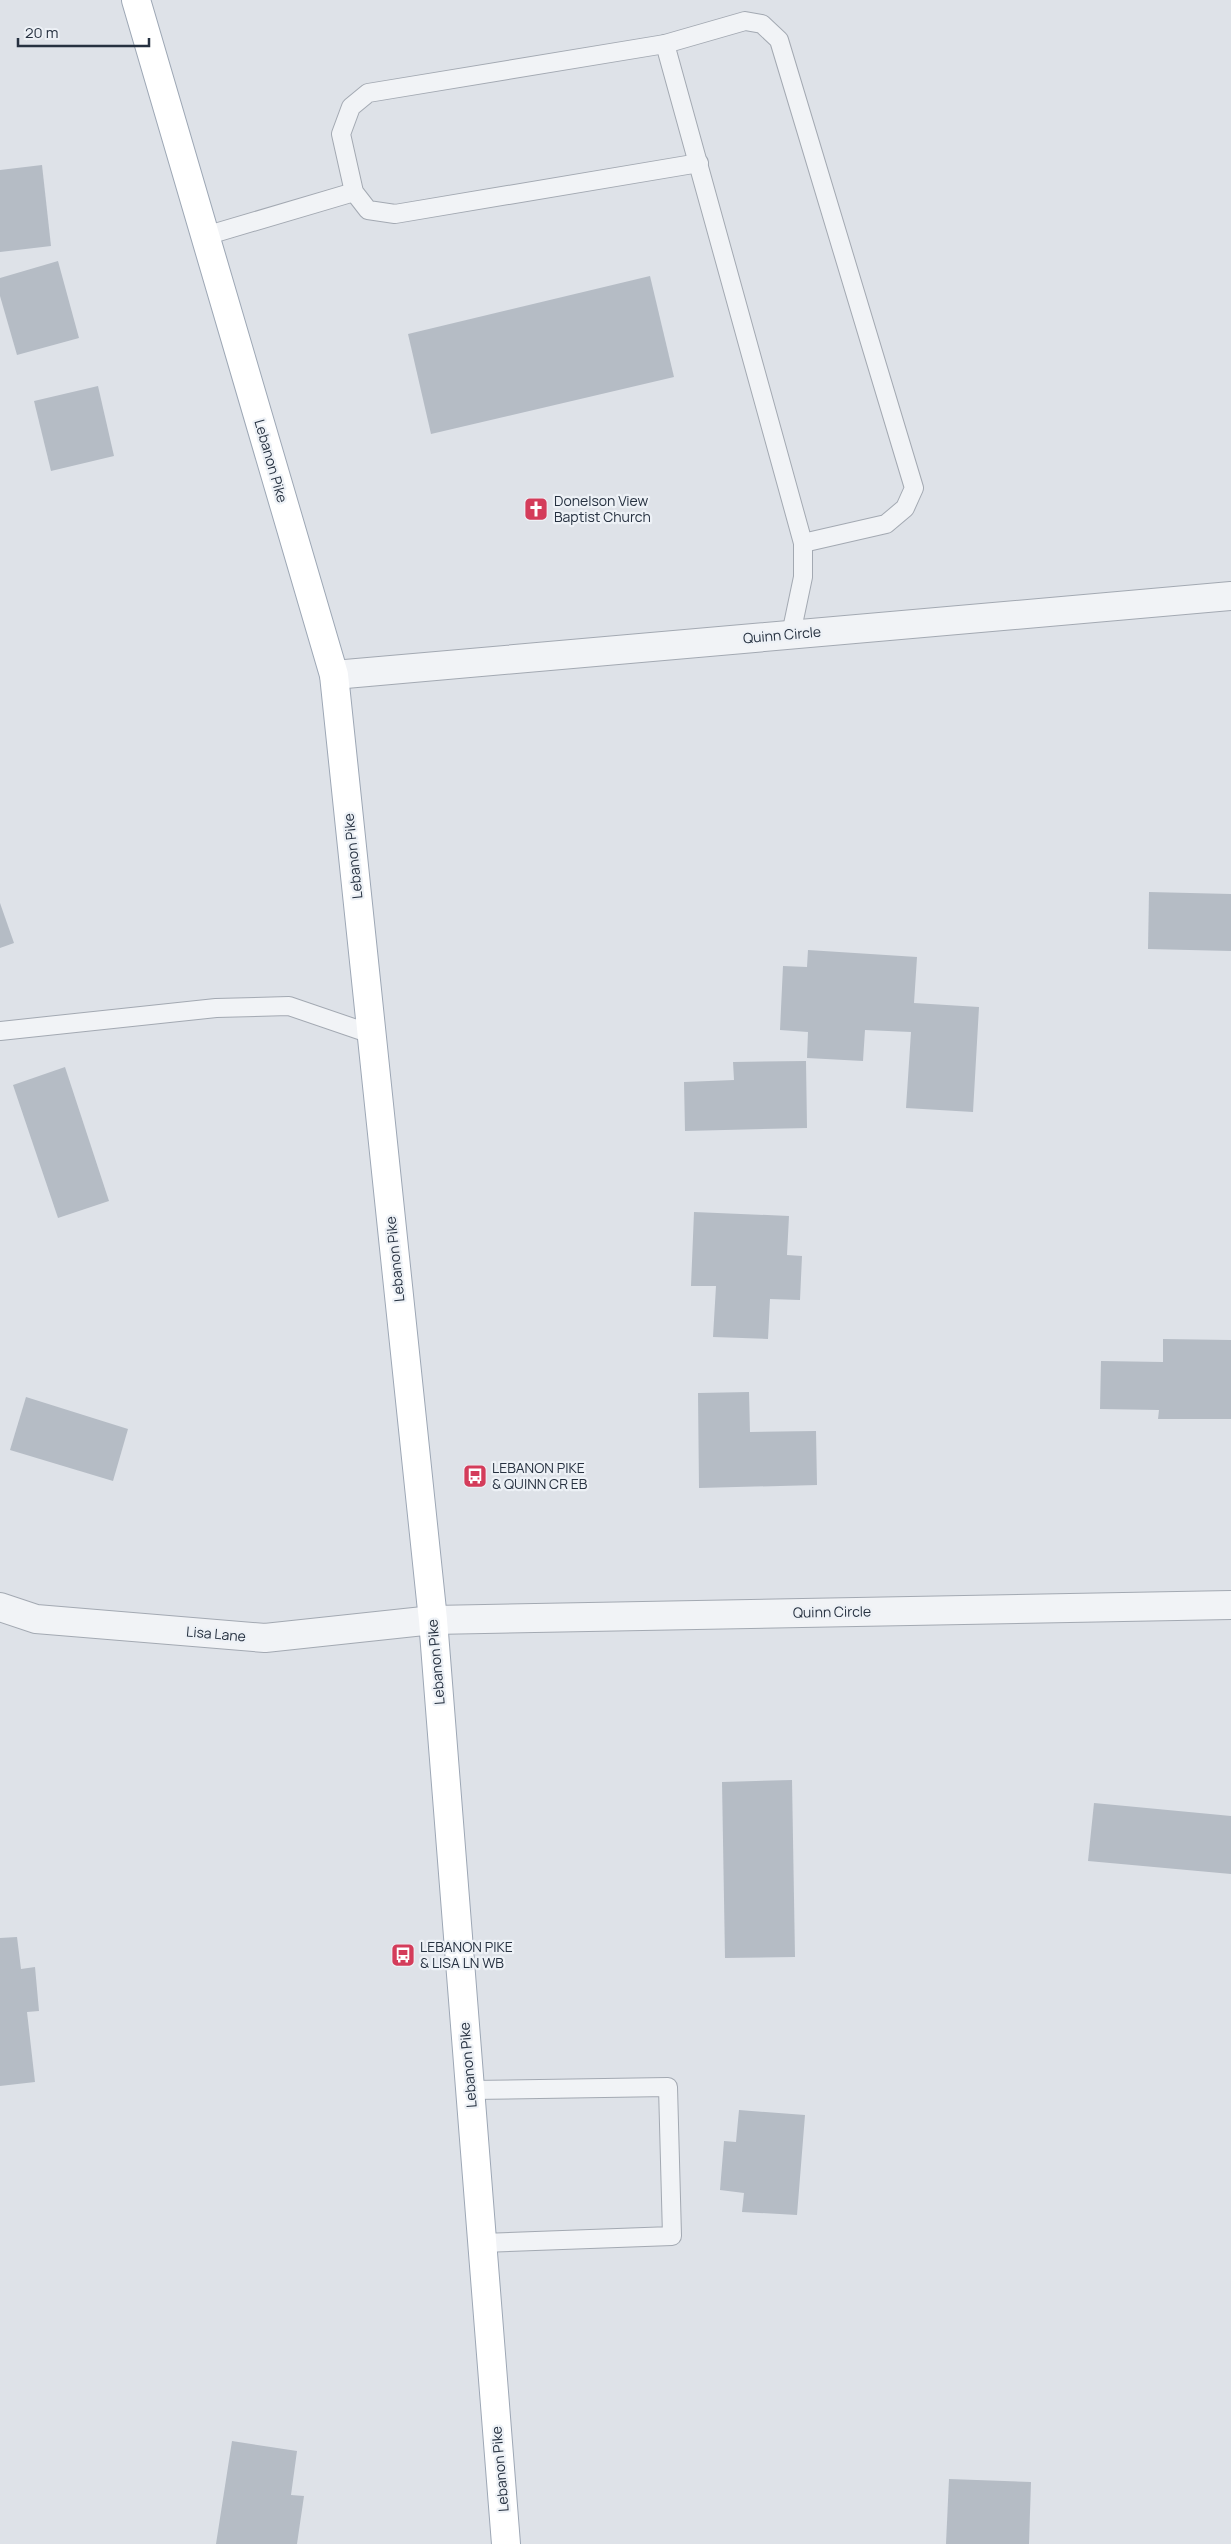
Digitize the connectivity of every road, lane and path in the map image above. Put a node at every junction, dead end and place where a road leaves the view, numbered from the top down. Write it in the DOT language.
graph roads {
  1 [pos="136,0"];
  2 [pos="665,44"];
  3 [pos="698,163"];
  4 [pos="354,192"];
  5 [pos="205,236"];
  6 [pos="803,543"];
  7 [pos="1231,596"];
  8 [pos="791,634"];
  9 [pos="334,675"];
  10 [pos="0,1031"];
  11 [pos="371,1034"];
  12 [pos="1231,1605"];
  13 [pos="0,1607"];
  14 [pos="433,1620"];
  15 [pos="470,2090"];
  16 [pos="482,2243"];
  17 [pos="506,2544"];
  1 -- 5 [label="main road, Lebanon Pike"];
  2 -- 3 [label="lane"];
  2 -- 4 [label="lane"];
  2 -- 6 [label="lane"];
  3 -- 4 [label="lane"];
  3 -- 6 [label="lane"];
  4 -- 5 [label="lane"];
  5 -- 9 [label="main road, Lebanon Pike"];
  6 -- 8 [label="lane"];
  7 -- 8 [label="street, Quinn Circle"];
  8 -- 9 [label="street, Quinn Circle"];
  9 -- 11 [label="main road, Lebanon Pike"];
  10 -- 11 [label="lane"];
  11 -- 14 [label="main road, Lebanon Pike"];
  12 -- 14 [label="street, Quinn Circle"];
  13 -- 14 [label="street, Lisa Lane"];
  14 -- 15 [label="main road, Lebanon Pike"];
  15 -- 16 [label="main road, Lebanon Pike"];
  15 -- 16 [label="lane"];
  16 -- 17 [label="main road, Lebanon Pike"];
}
